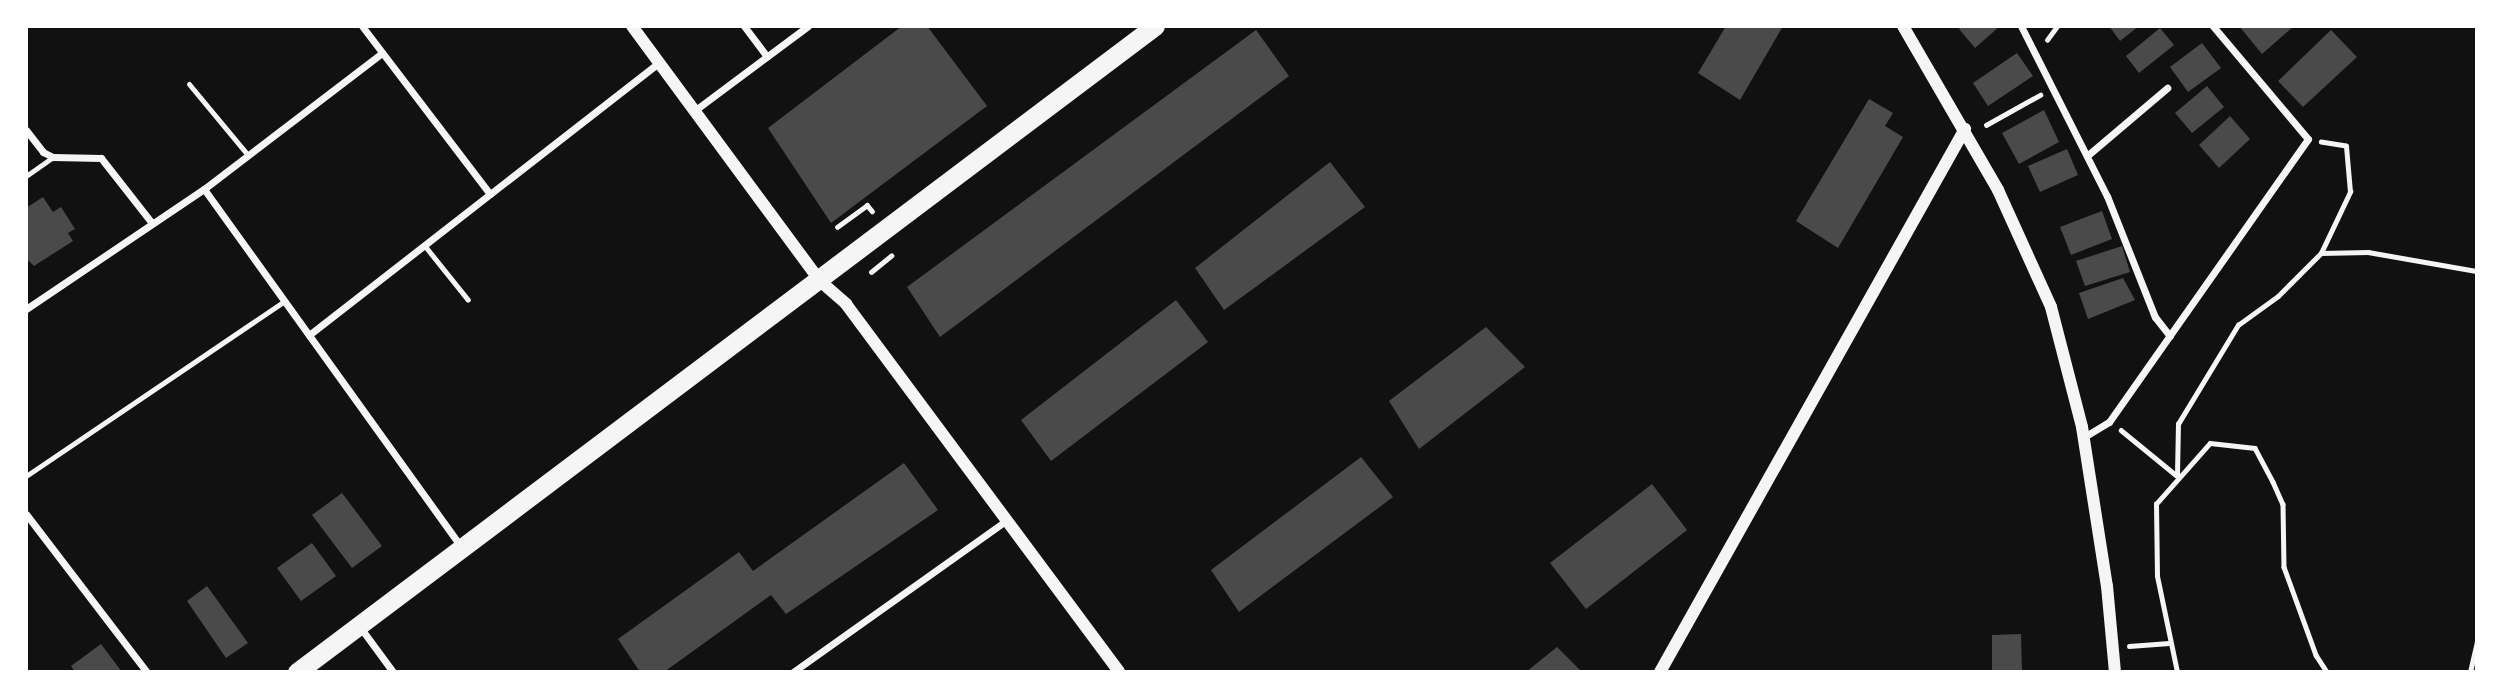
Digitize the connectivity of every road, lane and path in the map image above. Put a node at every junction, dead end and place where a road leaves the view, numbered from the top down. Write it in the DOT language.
graph roads {
  1 [pos="362,26"];
  2 [pos="632,26"];
  3 [pos="744,26"];
  4 [pos="808,26"];
  5 [pos="1155,26"];
  6 [pos="1903,26"];
  7 [pos="2021,26"];
  8 [pos="2213,26"];
  9 [pos="382,53"];
  10 [pos="767,56"];
  11 [pos="659,63"];
  12 [pos="190,84"];
  13 [pos="2053,88"];
  14 [pos="2167,88"];
  15 [pos="694,111"];
  16 [pos="1986,125"];
  17 [pos="1965,129"];
  18 [pos="26,130"];
  19 [pos="2308,139"];
  20 [pos="248,155"];
  21 [pos="2088,155"];
  22 [pos="53,157"];
  23 [pos="26,176"];
  24 [pos="204,189"];
  25 [pos="490,194"];
  26 [pos="867,205"];
  27 [pos="152,223"];
  28 [pos="837,227"];
  29 [pos="424,245"];
  30 [pos="902,248"];
  31 [pos="2320,253"];
  32 [pos="2477,271"];
  33 [pos="871,272"];
  34 [pos="820,281"];
  35 [pos="468,300"];
  36 [pos="284,301"];
  37 [pos="26,309"];
  38 [pos="309,335"];
  39 [pos="2170,336"];
  40 [pos="2109,422"];
  41 [pos="2084,437"];
  42 [pos="26,476"];
  43 [pos="2177,476"];
  44 [pos="26,514"];
  45 [pos="1007,520"];
  46 [pos="462,548"];
  47 [pos="358,625"];
  48 [pos="2477,641"];
  49 [pos="2169,643"];
  50 [pos="2115,655"];
  51 [pos="147,672"];
  52 [pos="297,672"];
  53 [pos="393,672"];
  54 [pos="793,672"];
  55 [pos="1119,672"];
  56 [pos="1660,672"];
  57 [pos="2115,672"];
  58 [pos="2177,672"];
  59 [pos="2327,672"];
  60 [pos="2469,672"];
  1 -- 9 [label="street"];
  2 -- 11 [label="street"];
  3 -- 10 [label="street"];
  4 -- 10 [label="street"];
  5 -- 34 [label="highway"];
  6 -- 17 [label="street"];
  7 -- 13 [label="street"];
  8 -- 19 [label="street"];
  9 -- 20 [label="street"];
  9 -- 25 [label="street"];
  10 -- 15 [label="street"];
  11 -- 15 [label="street"];
  11 -- 25 [label="street"];
  12 -- 20 [label="lane"];
  13 -- 16 [label="path"];
  13 -- 21 [label="street"];
  14 -- 21 [label="street"];
  15 -- 34 [label="street"];
  17 -- 41 [label="street"];
  17 -- 56 [label="street"];
  18 -- 22 [label="street"];
  19 -- 31 [label="path"];
  19 -- 39 [label="street"];
  20 -- 24 [label="street"];
  21 -- 39 [label="street"];
  22 -- 23 [label="lane"];
  22 -- 27 [label="street"];
  24 -- 27 [label="street"];
  24 -- 36 [label="street"];
  25 -- 29 [label="street"];
  26 -- 28 [label="path"];
  27 -- 37 [label="street"];
  29 -- 35 [label="lane"];
  29 -- 38 [label="street"];
  30 -- 33 [label="path"];
  31 -- 32 [label="path"];
  31 -- 43 [label="path"];
  34 -- 45 [label="street"];
  34 -- 46 [label="highway"];
  36 -- 38 [label="street"];
  36 -- 42 [label="lane"];
  38 -- 46 [label="street"];
  39 -- 40 [label="street"];
  40 -- 41 [label="street"];
  40 -- 43 [label="path"];
  41 -- 50 [label="street"];
  43 -- 49 [label="path"];
  43 -- 59 [label="path"];
  44 -- 51 [label="street"];
  45 -- 54 [label="street"];
  45 -- 55 [label="street"];
  46 -- 47 [label="highway"];
  47 -- 52 [label="highway"];
  47 -- 53 [label="street"];
  48 -- 60 [label="path"];
  49 -- 50 [label="path"];
  49 -- 58 [label="path"];
  50 -- 57 [label="street"];
}
